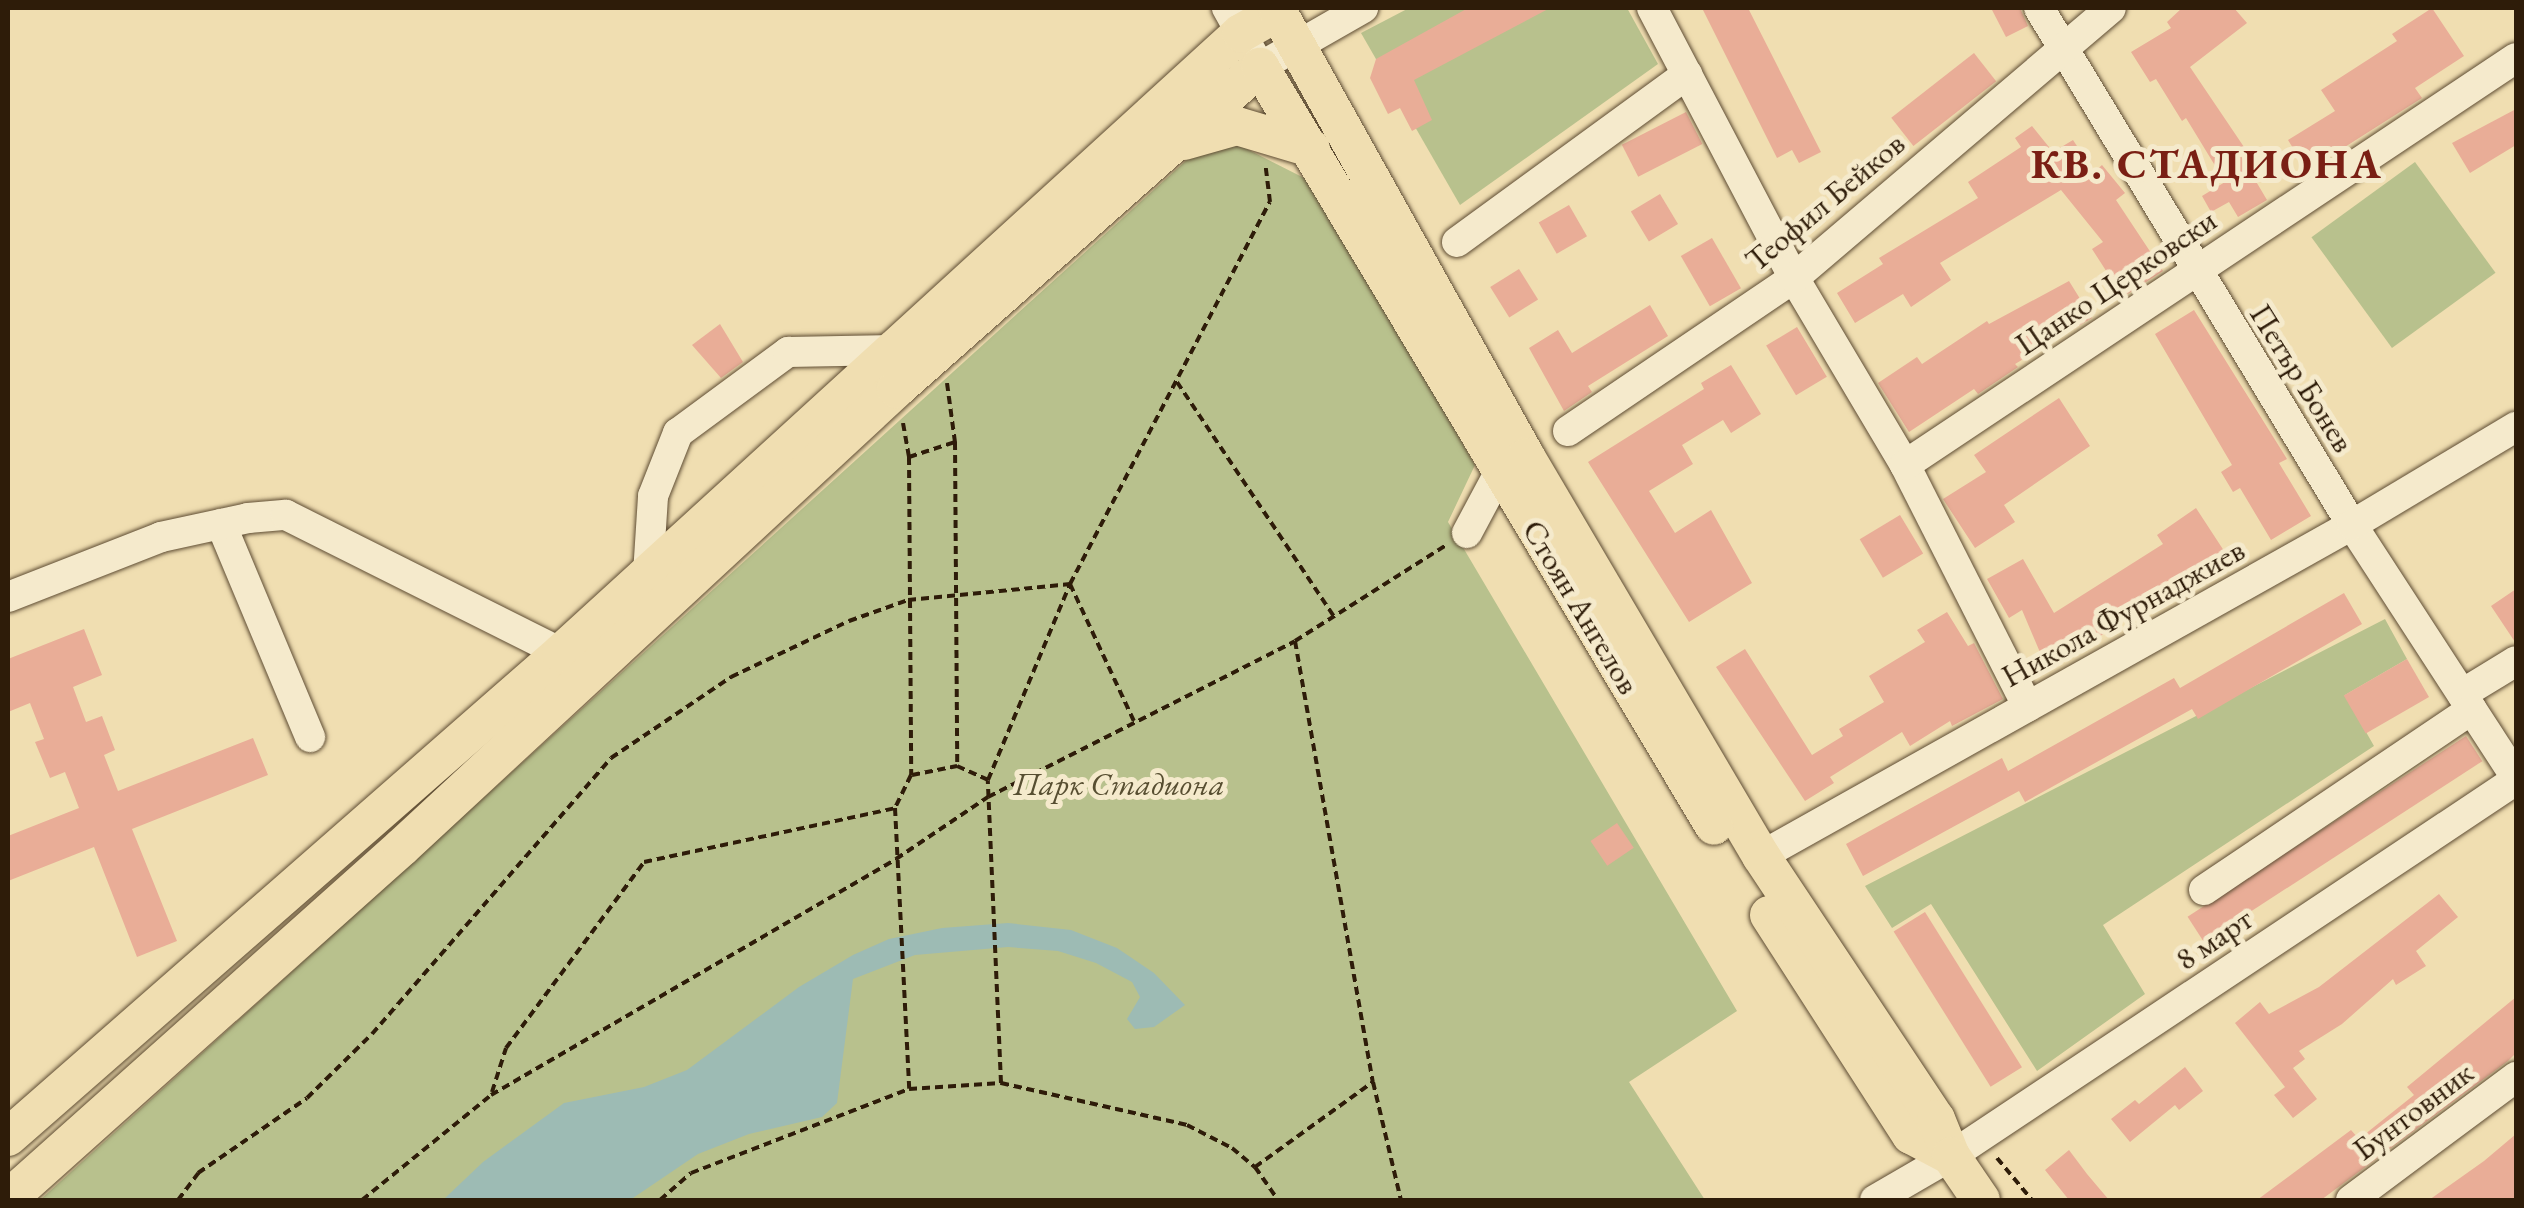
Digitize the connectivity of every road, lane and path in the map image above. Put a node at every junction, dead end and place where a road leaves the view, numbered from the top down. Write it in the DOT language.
graph roads {
  1 [pos="1363,8"];
  2 [pos="1652,8"];
  3 [pos="2039,8"];
  4 [pos="2111,8"];
  5 [pos="1280,9"];
  6 [pos="1234,20"];
  7 [pos="1296,46"];
  8 [pos="2061,46"];
  9 [pos="2516,58"];
  10 [pos="1260,67"];
  11 [pos="1687,74"];
  12 [pos="1260,131"];
  13 [pos="1168,148"];
  14 [pos="1311,148"];
  15 [pos="1457,242"];
  16 [pos="2196,271"];
  17 [pos="1794,278"];
  18 [pos="942,349"];
  19 [pos="894,350"];
  20 [pos="1177,382"];
  21 [pos="896,388"];
  22 [pos="2516,427"];
  23 [pos="1568,431"];
  24 [pos="955,442"];
  25 [pos="909,456"];
  26 [pos="1905,464"];
  27 [pos="1499,473"];
  28 [pos="221,524"];
  29 [pos="2352,526"];
  30 [pos="1467,533"];
  31 [pos="648,574"];
  32 [pos="1070,584"];
  33 [pos="956,595"];
  34 [pos="8,596"];
  35 [pos="908,600"];
  36 [pos="1336,618"];
  37 [pos="1295,641"];
  38 [pos="561,653"];
  39 [pos="2516,661"];
  40 [pos="2467,701"];
  41 [pos="2028,706"];
  42 [pos="1134,721"];
  43 [pos="310,737"];
  44 [pos="958,766"];
  45 [pos="911,775"];
  46 [pos="2516,778"];
  47 [pos="988,780"];
  48 [pos="988,797"];
  49 [pos="895,808"];
  50 [pos="1761,856"];
  51 [pos="896,858"];
  52 [pos="2204,890"];
  53 [pos="2516,1077"];
  54 [pos="1373,1082"];
  55 [pos="1001,1083"];
  56 [pos="908,1088"];
  57 [pos="491,1095"];
  58 [pos="8,1137"];
  59 [pos="1965,1146"];
  60 [pos="1255,1167"];
  61 [pos="8,1199"];
  62 [pos="178,1200"];
  63 [pos="362,1200"];
  64 [pos="660,1200"];
  65 [pos="1278,1200"];
  66 [pos="1401,1200"];
  67 [pos="1875,1200"];
  68 [pos="1981,1200"];
  69 [pos="2032,1200"];
  70 [pos="2351,1200"];
  1 -- 7 [label="street"];
  2 -- 11 [label="street"];
  3 -- 8 [label="street, Петър Бонев"];
  4 -- 8 [label="street, Теофил Бейков"];
  5 -- 6 [label="main road"];
  5 -- 7 [label="main road, Стоян Ангелов"];
  6 -- 10 [label="street, Стоян Ангелов"];
  6 -- 19 [label="main road"];
  7 -- 10 [label="street"];
  7 -- 50 [label="main road, Стоян Ангелов"];
  8 -- 16 [label="street, Петър Бонев"];
  8 -- 17 [label="street, Теофил Бейков"];
  9 -- 16 [label="street, Цанко Церковски"];
  10 -- 13 [label="main road"];
  10 -- 14 [label="main road, Стоян Ангелов"];
  11 -- 15 [label="street"];
  11 -- 17 [label="street"];
  12 -- 13 [label="main road"];
  12 -- 14 [label="main road"];
  12 -- 20 [label="path"];
  13 -- 18 [label="main road"];
  14 -- 27 [label="main road, Стоян Ангелов"];
  16 -- 26 [label="street, Цанко Церковски"];
  16 -- 29 [label="street, Петър Бонев"];
  17 -- 23 [label="street, Теофил Бейков"];
  17 -- 26 [label="street"];
  18 -- 21 [label="main road"];
  18 -- 24 [label="path"];
  19 -- 31 [label="main road"];
  19 -- 31 [label="street"];
  20 -- 32 [label="path"];
  20 -- 36 [label="path"];
  21 -- 25 [label="path"];
  21 -- 61 [label="main road"];
  22 -- 29 [label="street, Никола Фурнаджиев"];
  24 -- 25 [label="path"];
  24 -- 33 [label="path"];
  25 -- 35 [label="path"];
  26 -- 41 [label="street"];
  27 -- 30 [label="street"];
  27 -- 59 [label="main road, Стоян Ангелов"];
  28 -- 34 [label="street"];
  28 -- 38 [label="street"];
  28 -- 43 [label="street"];
  29 -- 40 [label="street, Петър Бонев"];
  29 -- 41 [label="street, Никола Фурнаджиев"];
  30 -- 36 [label="path"];
  31 -- 38 [label="main road"];
  32 -- 33 [label="path"];
  32 -- 42 [label="path"];
  32 -- 47 [label="path"];
  33 -- 35 [label="path"];
  33 -- 44 [label="path"];
  35 -- 45 [label="path"];
  35 -- 62 [label="path"];
  36 -- 37 [label="path"];
  37 -- 42 [label="path"];
  37 -- 54 [label="path"];
  38 -- 58 [label="main road"];
  39 -- 40 [label="street"];
  40 -- 46 [label="street, Петър Бонев"];
  40 -- 52 [label="street"];
  41 -- 50 [label="street, Никола Фурнаджиев"];
  42 -- 48 [label="path"];
  44 -- 45 [label="path"];
  44 -- 47 [label="path"];
  45 -- 49 [label="path"];
  46 -- 59 [label="street, 8 март"];
  47 -- 48 [label="path"];
  48 -- 51 [label="path"];
  48 -- 55 [label="path"];
  49 -- 51 [label="path"];
  49 -- 57 [label="path"];
  50 -- 59 [label="main road, Стоян Ангелов"];
  51 -- 56 [label="path"];
  51 -- 57 [label="path"];
  53 -- 70 [label="street, Бунтовник"];
  54 -- 60 [label="path"];
  54 -- 66 [label="path"];
  55 -- 56 [label="path"];
  55 -- 60 [label="path"];
  56 -- 64 [label="path"];
  57 -- 63 [label="path"];
  59 -- 67 [label="street, 8 март"];
  59 -- 68 [label="main road, Стоян Ангелов"];
  59 -- 69 [label="path"];
  60 -- 65 [label="path"];
}
